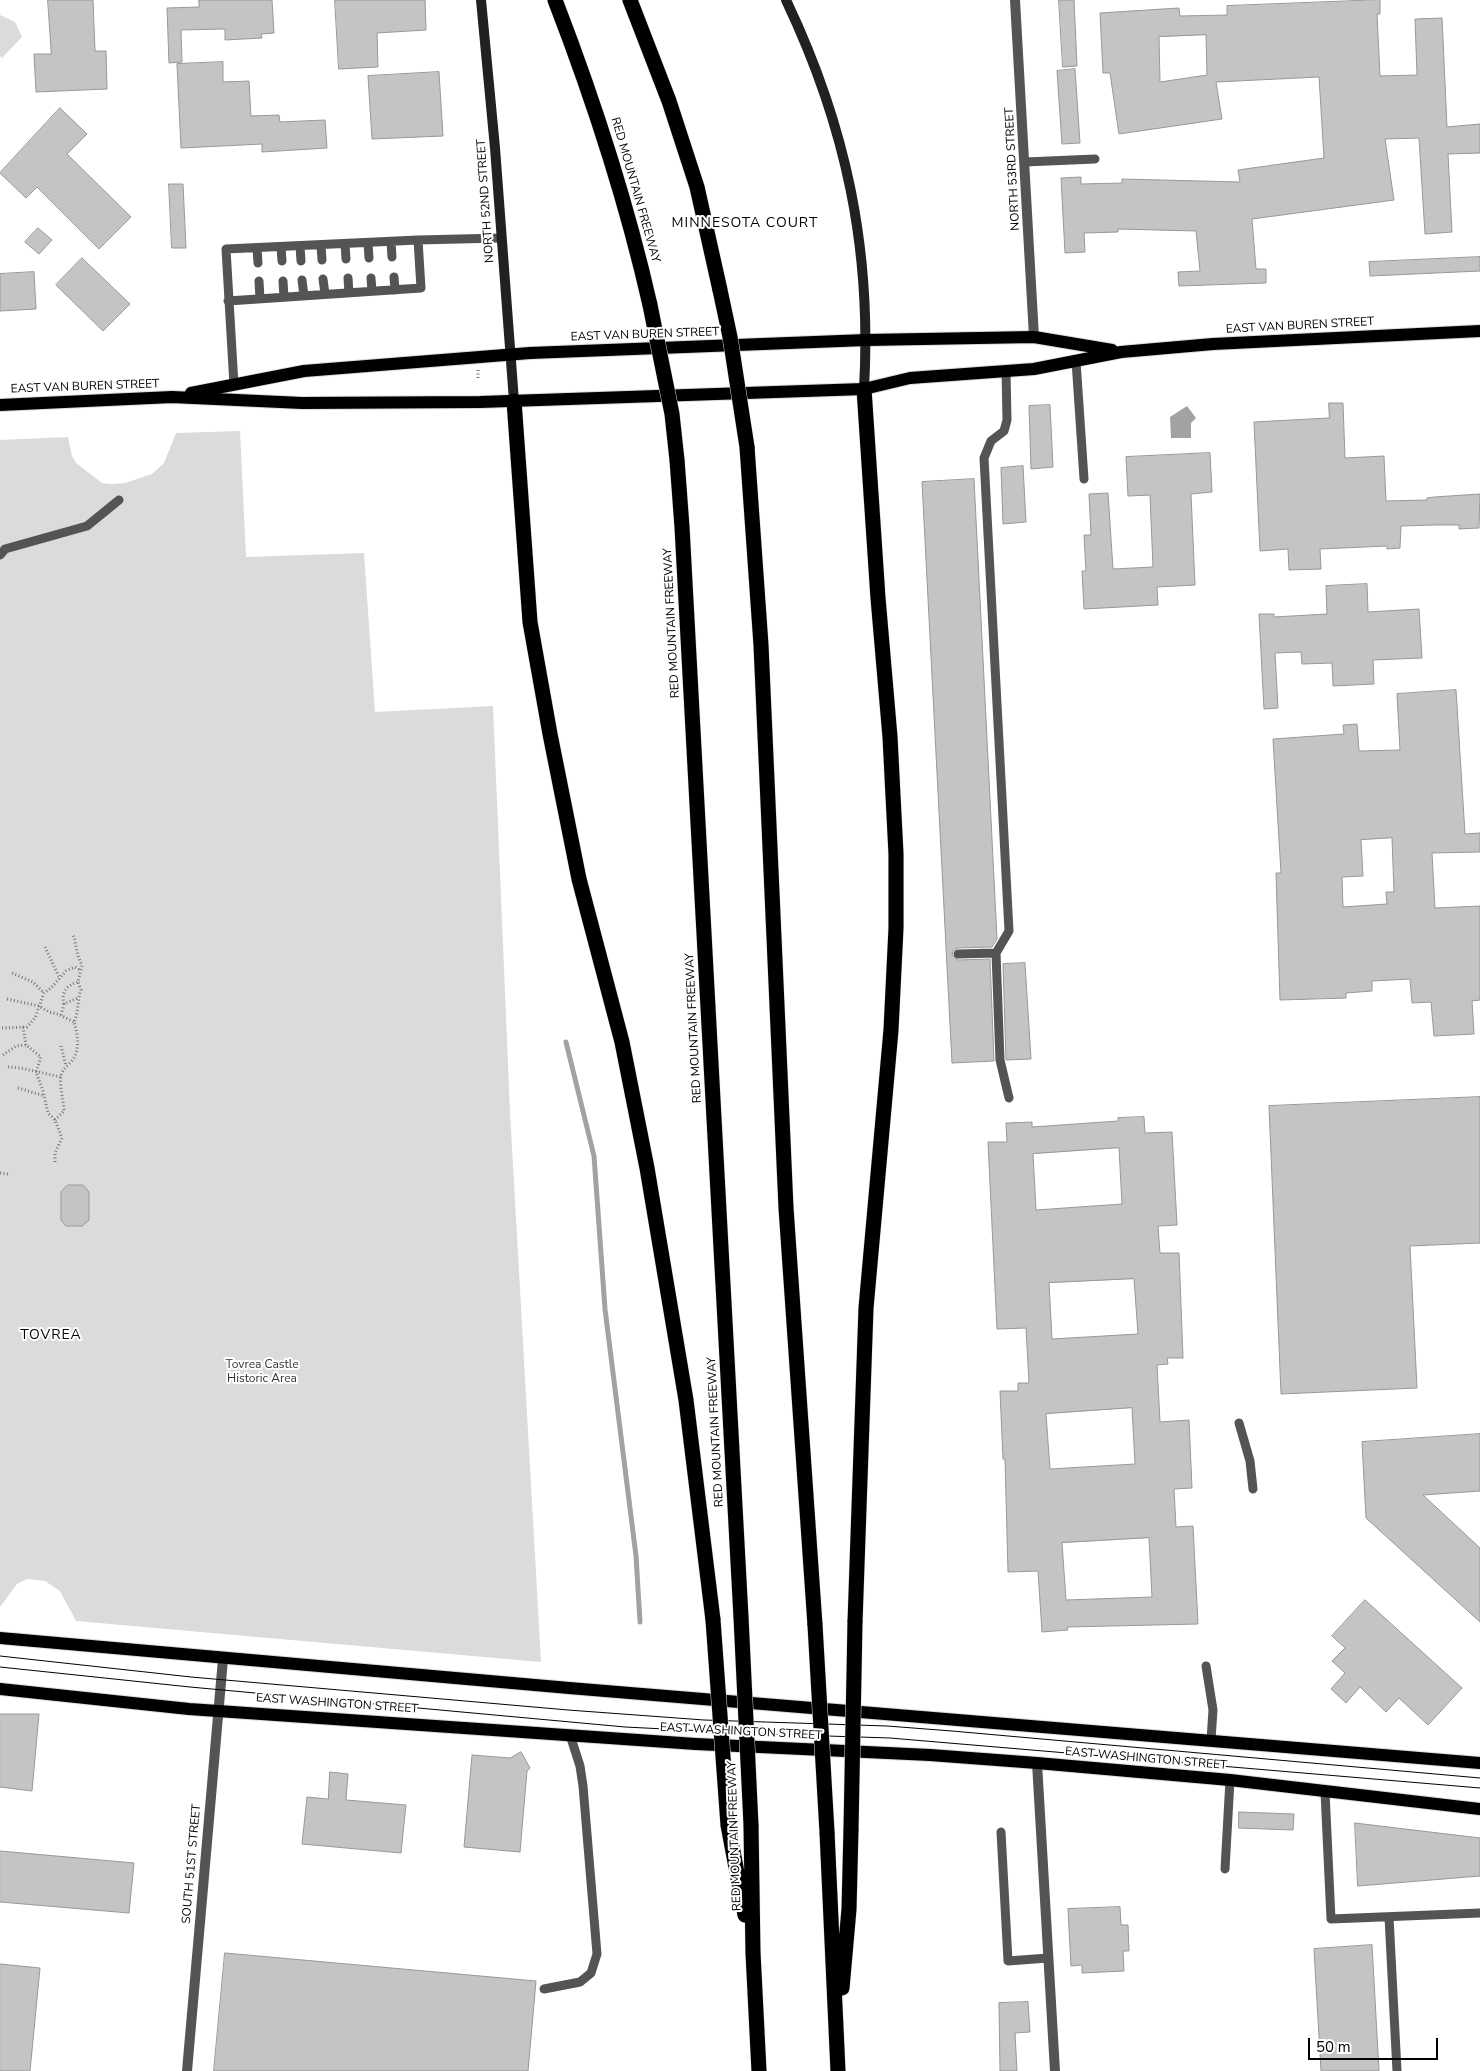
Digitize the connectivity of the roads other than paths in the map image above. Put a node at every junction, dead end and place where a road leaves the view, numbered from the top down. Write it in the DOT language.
graph roads {
  1 [pos="481,0"];
  2 [pos="555,0"];
  3 [pos="630,0"];
  4 [pos="786,0"];
  5 [pos="1015,0"];
  6 [pos="1096,159"];
  7 [pos="1025,162"];
  8 [pos="501,238"];
  9 [pos="418,240"];
  10 [pos="391,242"];
  11 [pos="368,243"];
  12 [pos="345,244"];
  13 [pos="321,245"];
  14 [pos="300,246"];
  15 [pos="281,247"];
  16 [pos="257,248"];
  17 [pos="392,257"];
  18 [pos="369,258"];
  19 [pos="346,259"];
  20 [pos="322,260"];
  21 [pos="282,261"];
  22 [pos="301,261"];
  23 [pos="258,263"];
  24 [pos="394,277"];
  25 [pos="348,278"];
  26 [pos="371,278"];
  27 [pos="323,279"];
  28 [pos="302,280"];
  29 [pos="259,281"];
  30 [pos="283,281"];
  31 [pos="395,290"];
  32 [pos="372,291"];
  33 [pos="349,293"];
  34 [pos="325,294"];
  35 [pos="304,296"];
  36 [pos="284,297"];
  37 [pos="260,299"];
  38 [pos="228,301"];
  39 [pos="1480,331"];
  40 [pos="1034,337"];
  41 [pos="866,340"];
  42 [pos="1121,352"];
  43 [pos="511,354"];
  44 [pos="1076,361"];
  45 [pos="1006,371"];
  46 [pos="234,384"];
  47 [pos="864,389"];
  48 [pos="172,397"];
  49 [pos="514,401"];
  50 [pos="0,405"];
  51 [pos="1084,479"];
  52 [pos="119,500"];
  53 [pos="0,555"];
  54 [pos="996,953"];
  55 [pos="958,954"];
  56 [pos="1009,1098"];
  57 [pos="1239,1423"];
  58 [pos="1253,1488"];
  59 [pos="0,1638"];
  60 [pos="223,1658"];
  61 [pos="1206,1666"];
  62 [pos="0,1689"];
  63 [pos="219,1710"];
  64 [pos="570,1735"];
  65 [pos="1211,1740"];
  66 [pos="1038,1763"];
  67 [pos="1480,1763"];
  68 [pos="1230,1780"];
  69 [pos="1325,1792"];
  70 [pos="1480,1810"];
  71 [pos="1001,1832"];
  72 [pos="1225,1869"];
  73 [pos="1480,1913"];
  74 [pos="1389,1916"];
  75 [pos="753,1953"];
  76 [pos="1048,1958"];
  77 [pos="544,1990"];
  78 [pos="837,2045"];
  79 [pos="187,2071"];
  80 [pos="759,2071"];
  81 [pos="838,2071"];
  82 [pos="1055,2071"];
  83 [pos="1397,2071"];
  1 -- 8 [label="main road, NORTH 52ND STREET"];
  2 -- 75 [label="highway, RED MOUNTAIN FREEWAY, bridge"];
  3 -- 78 [label="highway, bridge"];
  4 -- 41 [label="main road"];
  5 -- 7 [label="street, NORTH 53RD STREET"];
  6 -- 7 [label="lane"];
  7 -- 40 [label="street, NORTH 53RD STREET"];
  8 -- 9 [label="lane"];
  8 -- 43 [label="main road, NORTH 52ND STREET"];
  9 -- 10 [label="lane"];
  9 -- 31 [label="lane"];
  10 -- 11 [label="lane"];
  10 -- 17 [label="lane"];
  11 -- 12 [label="lane"];
  11 -- 18 [label="lane"];
  12 -- 13 [label="lane"];
  12 -- 19 [label="lane"];
  13 -- 14 [label="lane"];
  13 -- 20 [label="lane"];
  14 -- 15 [label="lane"];
  14 -- 22 [label="lane"];
  15 -- 16 [label="lane"];
  15 -- 21 [label="lane"];
  16 -- 23 [label="lane"];
  16 -- 38 [label="lane"];
  24 -- 31 [label="lane"];
  25 -- 33 [label="lane"];
  26 -- 32 [label="lane"];
  27 -- 34 [label="lane"];
  28 -- 35 [label="lane"];
  29 -- 37 [label="lane"];
  30 -- 36 [label="lane"];
  31 -- 32 [label="lane"];
  32 -- 33 [label="lane"];
  33 -- 34 [label="lane"];
  34 -- 35 [label="lane"];
  35 -- 36 [label="lane"];
  36 -- 37 [label="lane"];
  37 -- 38 [label="lane"];
  38 -- 46 [label="lane"];
  39 -- 42 [label="main road, EAST VAN BUREN STREET"];
  40 -- 41 [label="main road, EAST VAN BUREN STREET"];
  40 -- 42 [label="main road, EAST VAN BUREN STREET"];
  41 -- 43 [label="main road, EAST VAN BUREN STREET"];
  41 -- 47 [label="main road"];
  42 -- 44 [label="main road, EAST VAN BUREN STREET"];
  43 -- 46 [label="main road, EAST VAN BUREN STREET"];
  43 -- 49 [label="main road, NORTH 52ND STREET"];
  44 -- 45 [label="main road, EAST VAN BUREN STREET"];
  44 -- 51 [label="lane"];
  45 -- 47 [label="main road, EAST VAN BUREN STREET"];
  45 -- 54 [label="lane"];
  46 -- 48 [label="main road, EAST VAN BUREN STREET"];
  47 -- 49 [label="main road, EAST VAN BUREN STREET"];
  47 -- 78 [label="highway, bridge"];
  48 -- 49 [label="main road, EAST VAN BUREN STREET"];
  48 -- 50 [label="main road, EAST VAN BUREN STREET"];
  49 -- 75 [label="highway, bridge"];
  52 -- 53 [label="lane"];
  54 -- 55 [label="lane"];
  54 -- 56 [label="lane"];
  57 -- 58 [label="lane"];
  59 -- 60 [label="main road, EAST WASHINGTON STREET"];
  60 -- 63 [label="street, SOUTH 51ST STREET"];
  60 -- 65 [label="main road, EAST WASHINGTON STREET"];
  61 -- 65 [label="lane"];
  62 -- 63 [label="main road, EAST WASHINGTON STREET"];
  63 -- 64 [label="main road, EAST WASHINGTON STREET"];
  63 -- 79 [label="street, SOUTH 51ST STREET"];
  64 -- 66 [label="main road, EAST WASHINGTON STREET"];
  64 -- 77 [label="lane"];
  65 -- 67 [label="main road, EAST WASHINGTON STREET"];
  66 -- 68 [label="main road, EAST WASHINGTON STREET"];
  66 -- 76 [label="street"];
  68 -- 69 [label="main road, EAST WASHINGTON STREET"];
  68 -- 72 [label="lane"];
  69 -- 70 [label="main road, EAST WASHINGTON STREET"];
  69 -- 74 [label="lane"];
  71 -- 76 [label="lane"];
  73 -- 74 [label="lane"];
  74 -- 83 [label="lane"];
  75 -- 80 [label="highway, RED MOUNTAIN FREEWAY"];
  76 -- 82 [label="street"];
  78 -- 81 [label="highway"];
}
